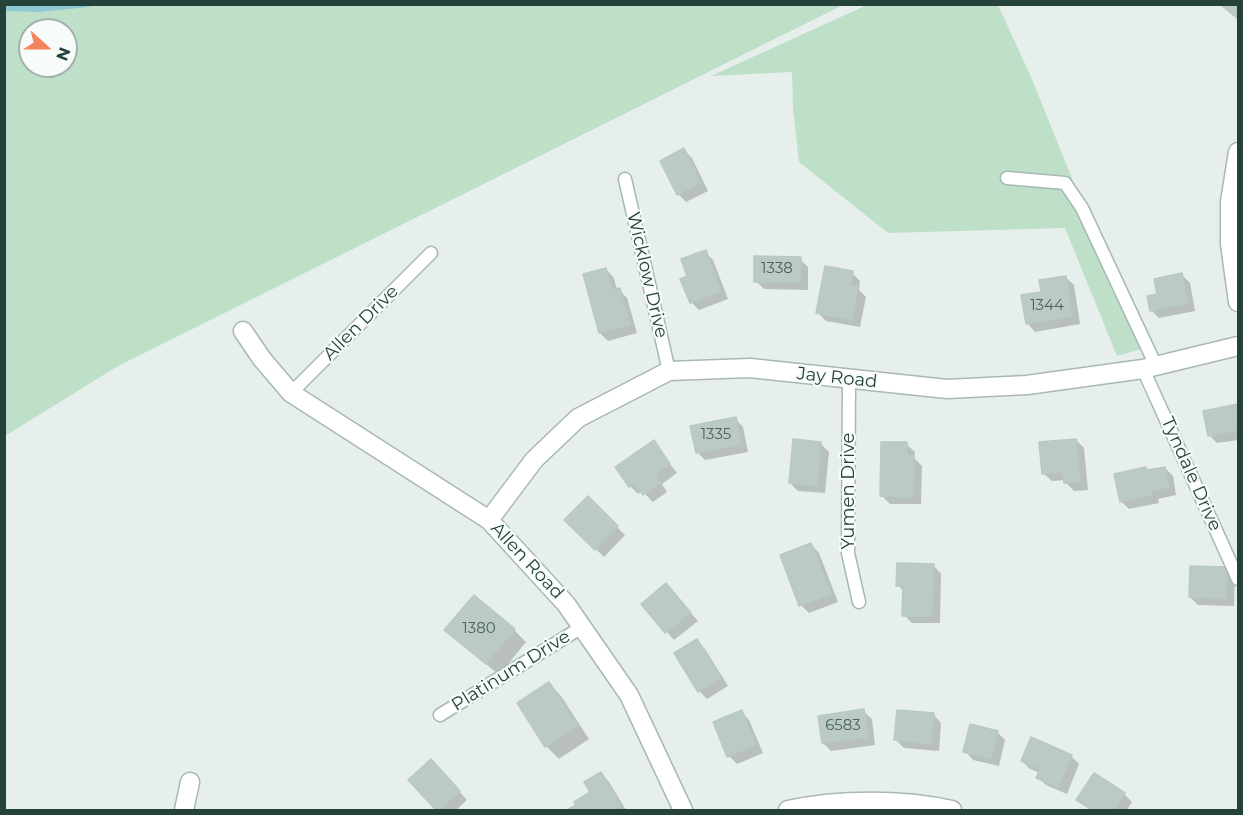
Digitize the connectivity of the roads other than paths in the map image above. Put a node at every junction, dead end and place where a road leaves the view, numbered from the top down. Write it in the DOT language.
graph roads {
  1 [pos="1239,152"];
  2 [pos="1007,178"];
  3 [pos="625,179"];
  4 [pos="431,254"];
  5 [pos="1239,302"];
  6 [pos="243,331"];
  7 [pos="1239,346"];
  8 [pos="1150,368"];
  9 [pos="669,371"];
  10 [pos="849,380"];
  11 [pos="291,393"];
  12 [pos="489,520"];
  13 [pos="1239,579"];
  14 [pos="859,602"];
  15 [pos="582,627"];
  16 [pos="440,715"];
  17 [pos="190,782"];
  18 [pos="184,810"];
  19 [pos="683,810"];
  20 [pos="788,810"];
  21 [pos="952,810"];
  1 -- 5 [label="street"];
  2 -- 8 [label="lane, Tyndale Drive"];
  3 -- 9 [label="lane, Wicklow Drive"];
  4 -- 11 [label="lane, Allen Drive"];
  6 -- 11 [label="street, Allen Road"];
  7 -- 8 [label="street, Jay Road"];
  8 -- 10 [label="street, Jay Road"];
  8 -- 13 [label="lane, Tyndale Drive"];
  9 -- 10 [label="street, Jay Road"];
  9 -- 12 [label="street, Jay Road"];
  10 -- 14 [label="lane, Yumen Drive"];
  11 -- 12 [label="street, Allen Road"];
  12 -- 15 [label="street, Allen Road"];
  15 -- 16 [label="lane, Platinum Drive"];
  15 -- 19 [label="street, Allen Road"];
  17 -- 18 [label="street"];
  20 -- 21 [label="street"];
}
